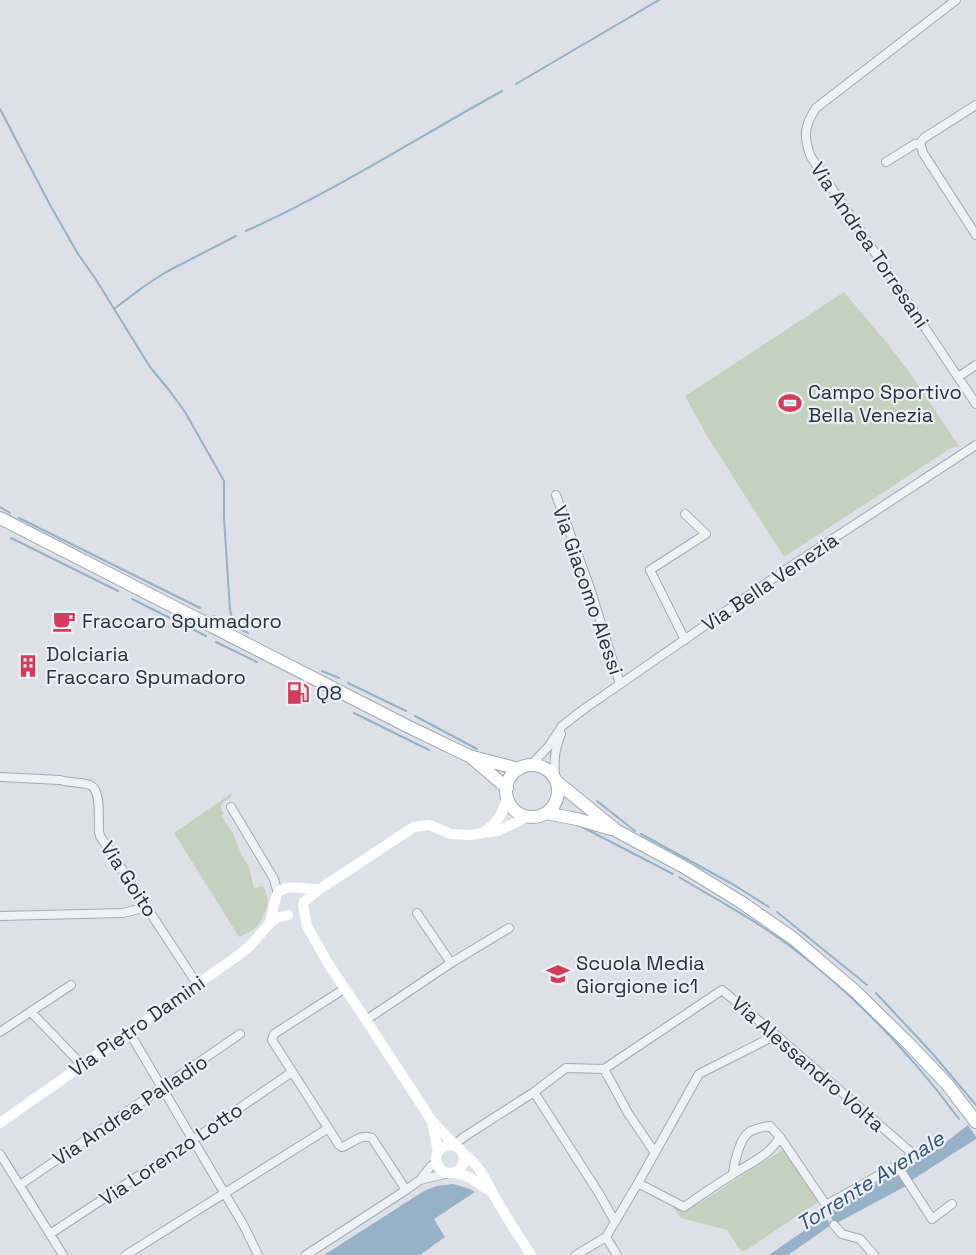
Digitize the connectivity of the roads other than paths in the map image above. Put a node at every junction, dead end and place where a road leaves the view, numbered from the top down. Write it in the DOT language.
graph roads {
  1 [pos="956,0"];
  2 [pos="976,105"];
  3 [pos="920,143"];
  4 [pos="886,162"];
  5 [pos="976,235"];
  6 [pos="976,366"];
  7 [pos="958,377"];
  8 [pos="976,404"];
  9 [pos="976,446"];
  10 [pos="556,495"];
  11 [pos="686,514"];
  12 [pos="0,518"];
  13 [pos="685,640"];
  14 [pos="620,684"];
  15 [pos="567,722"];
  16 [pos="469,756"];
  17 [pos="525,767"];
  18 [pos="0,777"];
  19 [pos="556,781"];
  20 [pos="507,791"];
  21 [pos="231,807"];
  22 [pos="546,813"];
  23 [pos="526,816"];
  24 [pos="617,831"];
  25 [pos="484,832"];
  26 [pos="320,888"];
  27 [pos="284,893"];
  28 [pos="303,903"];
  29 [pos="147,907"];
  30 [pos="417,913"];
  31 [pos="0,915"];
  32 [pos="290,915"];
  33 [pos="269,924"];
  34 [pos="307,926"];
  35 [pos="509,928"];
  36 [pos="451,963"];
  37 [pos="197,984"];
  38 [pos="71,985"];
  39 [pos="344,989"];
  40 [pos="31,1012"];
  41 [pos="366,1020"];
  42 [pos="0,1032"];
  43 [pos="129,1032"];
  44 [pos="240,1034"];
  45 [pos="776,1035"];
  46 [pos="82,1065"];
  47 [pos="604,1069"];
  48 [pos="292,1072"];
  49 [pos="162,1088"];
  50 [pos="534,1092"];
  51 [pos="432,1121"];
  52 [pos="976,1121"];
  53 [pos="0,1123"];
  54 [pos="327,1129"];
  55 [pos="780,1137"];
  56 [pos="193,1140"];
  57 [pos="460,1147"];
  58 [pos="655,1153"];
  59 [pos="0,1154"];
  60 [pos="437,1157"];
  61 [pos="899,1168"];
  62 [pos="452,1173"];
  63 [pos="733,1173"];
  64 [pos="420,1180"];
  65 [pos="638,1183"];
  66 [pos="20,1185"];
  67 [pos="406,1190"];
  68 [pos="224,1193"];
  69 [pos="493,1193"];
  70 [pos="952,1204"];
  71 [pos="615,1222"];
  72 [pos="834,1225"];
  73 [pos="50,1234"];
  74 [pos="606,1237"];
  75 [pos="63,1255"];
  76 [pos="126,1255"];
  77 [pos="258,1255"];
  78 [pos="306,1255"];
  79 [pos="531,1255"];
  80 [pos="576,1255"];
  81 [pos="617,1255"];
  82 [pos="874,1255"];
  1 -- 7 [label="street, Via Andrea Torresani"];
  2 -- 3 [label="street"];
  3 -- 4 [label="street"];
  3 -- 5 [label="street"];
  6 -- 7 [label="street"];
  7 -- 8 [label="street, Via Andrea Torresani"];
  9 -- 13 [label="street, Via Bella Venezia"];
  10 -- 14 [label="street, Via Giacomo Alessi"];
  11 -- 13 [label="street"];
  12 -- 16 [label="main road"];
  13 -- 14 [label="street, Via Bella Venezia"];
  14 -- 15 [label="street, Via Bella Venezia"];
  15 -- 17 [label="street, Via Bella Venezia"];
  15 -- 19 [label="street"];
  16 -- 17 [label="main road"];
  16 -- 20 [label="main road"];
  17 -- 19 [label="main road"];
  17 -- 20 [label="main road"];
  18 -- 29 [label="street, Via Goito"];
  19 -- 22 [label="main road"];
  19 -- 24 [label="main road"];
  20 -- 23 [label="main road"];
  20 -- 25 [label="street"];
  21 -- 27 [label="street"];
  22 -- 23 [label="main road"];
  22 -- 24 [label="main road"];
  23 -- 25 [label="street"];
  24 -- 52 [label="main road"];
  25 -- 26 [label="street"];
  26 -- 27 [label="street"];
  26 -- 28 [label="street"];
  27 -- 28 [label="street"];
  27 -- 32 [label="street"];
  27 -- 33 [label="street"];
  28 -- 32 [label="street"];
  28 -- 34 [label="street"];
  29 -- 31 [label="street"];
  29 -- 37 [label="street, Via Goito"];
  30 -- 36 [label="street"];
  32 -- 33 [label="street"];
  32 -- 34 [label="street"];
  33 -- 37 [label="street, Via Pietro Damini"];
  34 -- 39 [label="street"];
  35 -- 36 [label="street"];
  36 -- 41 [label="street"];
  37 -- 43 [label="street, Via Pietro Damini"];
  38 -- 40 [label="street"];
  39 -- 41 [label="street"];
  39 -- 48 [label="street"];
  40 -- 42 [label="street"];
  40 -- 46 [label="street"];
  41 -- 51 [label="street"];
  43 -- 46 [label="street, Via Pietro Damini"];
  43 -- 49 [label="street"];
  44 -- 49 [label="street, Via Andrea Palladio"];
  45 -- 47 [label="street, Via Alessandro Volta"];
  45 -- 58 [label="street"];
  45 -- 61 [label="street, Via Alessandro Volta"];
  46 -- 53 [label="street, Via Pietro Damini"];
  47 -- 50 [label="street"];
  47 -- 58 [label="street"];
  48 -- 54 [label="street"];
  48 -- 56 [label="street, Via Lorenzo Lotto"];
  49 -- 56 [label="street"];
  49 -- 66 [label="street, Via Andrea Palladio"];
  50 -- 57 [label="street"];
  50 -- 71 [label="street"];
  51 -- 57 [label="street"];
  51 -- 60 [label="street"];
  54 -- 67 [label="street"];
  54 -- 68 [label="street"];
  55 -- 61 [label="street"];
  55 -- 63 [label="street"];
  55 -- 63 [label="street"];
  56 -- 68 [label="street"];
  56 -- 73 [label="street, Via Lorenzo Lotto"];
  57 -- 60 [label="street"];
  57 -- 62 [label="street"];
  57 -- 69 [label="street"];
  58 -- 65 [label="street"];
  59 -- 66 [label="street"];
  60 -- 62 [label="street"];
  60 -- 64 [label="street"];
  61 -- 70 [label="street"];
  62 -- 64 [label="street"];
  62 -- 69 [label="street"];
  63 -- 65 [label="street"];
  64 -- 67 [label="street"];
  65 -- 71 [label="street"];
  66 -- 73 [label="street"];
  67 -- 78 [label="street"];
  68 -- 76 [label="street"];
  68 -- 77 [label="street"];
  69 -- 79 [label="street"];
  71 -- 74 [label="street"];
  72 -- 82 [label="street"];
  73 -- 75 [label="street"];
  74 -- 80 [label="street"];
  74 -- 81 [label="street"];
}
